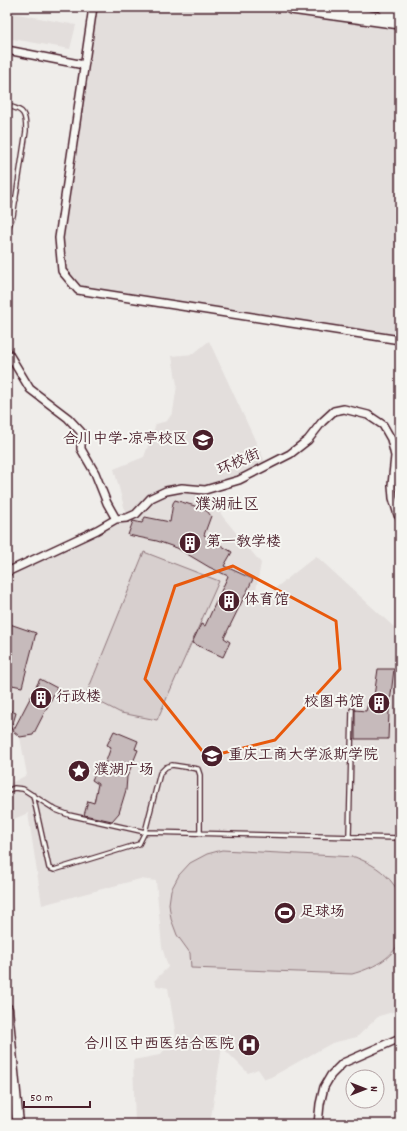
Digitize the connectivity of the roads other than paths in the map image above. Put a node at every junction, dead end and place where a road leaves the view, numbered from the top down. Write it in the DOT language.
graph roads {
  1 [pos="93,7"];
  2 [pos="291,7"];
  3 [pos="386,7"];
  4 [pos="400,9"];
  5 [pos="400,22"];
  6 [pos="7,50"];
  7 [pos="84,65"];
  8 [pos="7,106"];
  9 [pos="7,199"];
  10 [pos="16,200"];
  11 [pos="7,231"];
  12 [pos="400,340"];
  13 [pos="7,351"];
  14 [pos="400,517"];
  15 [pos="116,519"];
  16 [pos="7,572"];
  17 [pos="352,710"];
  18 [pos="7,791"];
  19 [pos="33,795"];
  20 [pos="145,832"];
  21 [pos="200,834"];
  22 [pos="349,836"];
  23 [pos="400,838"];
  24 [pos="7,1009"];
  25 [pos="400,1038"];
  26 [pos="11,1092"];
  27 [pos="18,1124"];
  28 [pos="318,1124"];
  1 -- 7 [label="street"];
  2 -- 5 [label="highway"];
  3 -- 4 [label="highway"];
  6 -- 7 [label="street"];
  7 -- 12 [label="street"];
  8 -- 10 [label="lane"];
  9 -- 10 [label="lane"];
  10 -- 11 [label="lane"];
  13 -- 15 [label="street"];
  14 -- 15 [label="street, 环校街"];
  15 -- 16 [label="street, 环校街"];
  17 -- 22 [label="lane"];
  18 -- 19 [label="lane"];
  19 -- 20 [label="lane"];
  19 -- 20 [label="lane"];
  20 -- 21 [label="lane"];
  20 -- 21 [label="lane"];
  21 -- 22 [label="lane"];
  22 -- 23 [label="lane"];
  24 -- 26 [label="main road"];
  25 -- 28 [label="street"];
  26 -- 27 [label="main road"];
}
